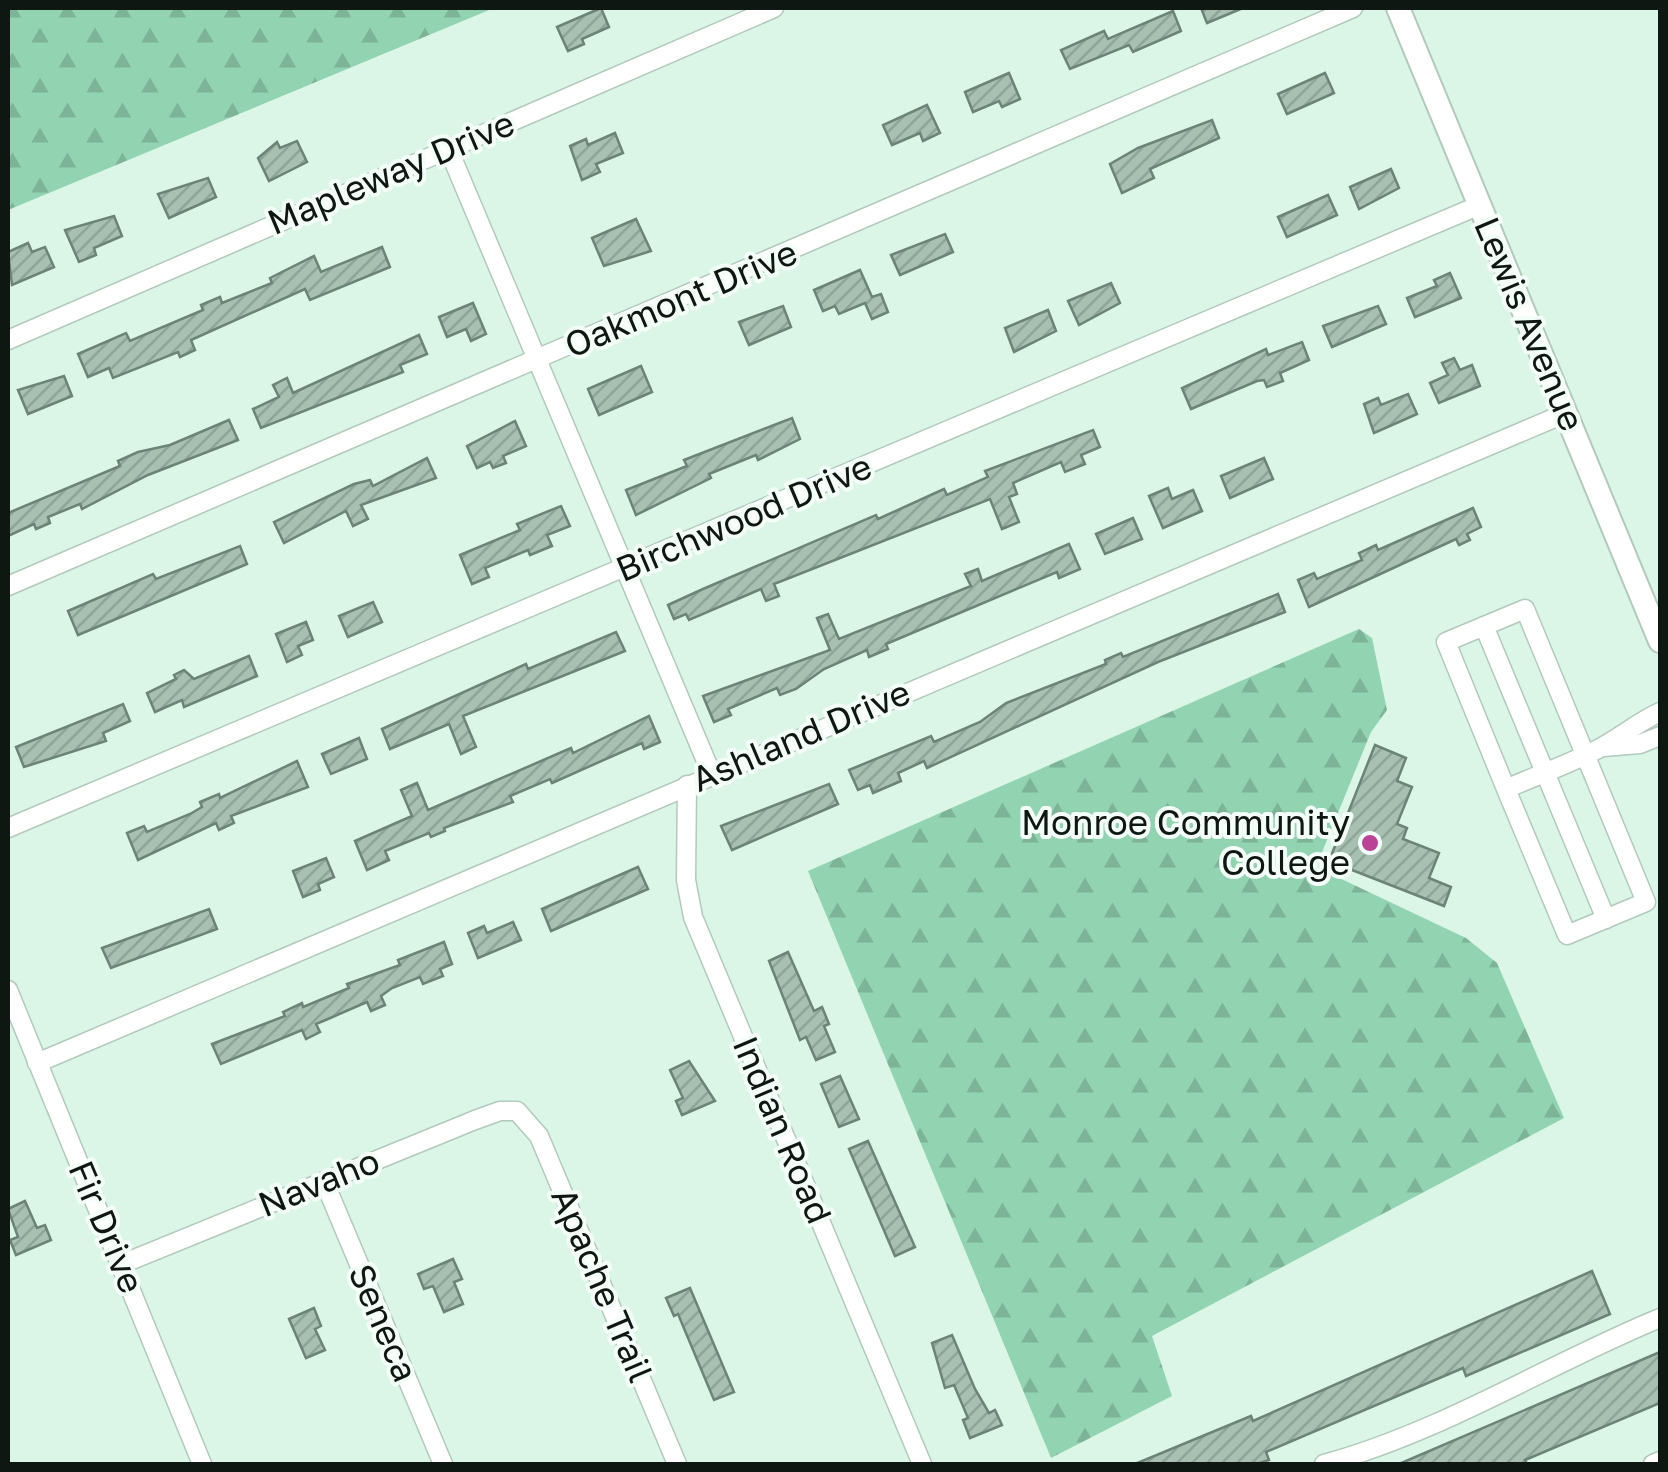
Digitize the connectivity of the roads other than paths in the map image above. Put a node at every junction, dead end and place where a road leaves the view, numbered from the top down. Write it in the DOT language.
graph roads {
  1 [pos="774,8"];
  2 [pos="1353,8"];
  3 [pos="1398,8"];
  4 [pos="448,148"];
  5 [pos="1480,205"];
  6 [pos="8,340"];
  7 [pos="537,361"];
  8 [pos="1566,412"];
  9 [pos="625,568"];
  10 [pos="8,586"];
  11 [pos="1484,626"];
  12 [pos="1660,641"];
  13 [pos="1660,712"];
  14 [pos="1660,736"];
  15 [pos="1602,747"];
  16 [pos="1583,755"];
  17 [pos="1544,772"];
  18 [pos="712,775"];
  19 [pos="687,785"];
  20 [pos="1506,789"];
  21 [pos="8,828"];
  22 [pos="1606,919"];
  23 [pos="8,990"];
  24 [pos="37,1063"];
  25 [pos="517,1112"];
  26 [pos="324,1181"];
  27 [pos="122,1264"];
  28 [pos="1660,1318"];
  29 [pos="1660,1461"];
  30 [pos="202,1464"];
  31 [pos="443,1464"];
  32 [pos="677,1464"];
  33 [pos="922,1464"];
  34 [pos="1324,1464"];
  35 [pos="1652,1464"];
  1 -- 4 [label="street, Mapleway Drive"];
  2 -- 7 [label="street, Oakmont Drive"];
  3 -- 5 [label="main road, Lewis Avenue"];
  4 -- 6 [label="street, Mapleway Drive"];
  4 -- 7 [label="street"];
  5 -- 8 [label="main road, Lewis Avenue"];
  5 -- 9 [label="street, Birchwood Drive"];
  7 -- 9 [label="street"];
  7 -- 10 [label="street, Oakmont Drive"];
  8 -- 12 [label="main road, Lewis Avenue"];
  8 -- 18 [label="street, Ashland Drive"];
  9 -- 18 [label="street"];
  9 -- 21 [label="street, Birchwood Drive"];
  11 -- 16 [label="street"];
  11 -- 17 [label="street"];
  11 -- 20 [label="street"];
  13 -- 15 [label="street"];
  14 -- 15 [label="street"];
  15 -- 16 [label="street"];
  16 -- 17 [label="street"];
  16 -- 22 [label="street"];
  17 -- 20 [label="street"];
  17 -- 22 [label="street"];
  18 -- 19 [label="street, Ashland Drive"];
  19 -- 24 [label="street, Ashland Drive"];
  19 -- 33 [label="street, Indian Road"];
  20 -- 22 [label="street"];
  23 -- 24 [label="street, Fir Drive"];
  24 -- 27 [label="street, Fir Drive"];
  25 -- 26 [label="street, Navaho"];
  25 -- 32 [label="street, Apache Trail"];
  26 -- 27 [label="street, Navaho"];
  26 -- 31 [label="street, Seneca"];
  27 -- 30 [label="street, Fir Drive"];
  28 -- 34 [label="street"];
  29 -- 35 [label="street"];
}
